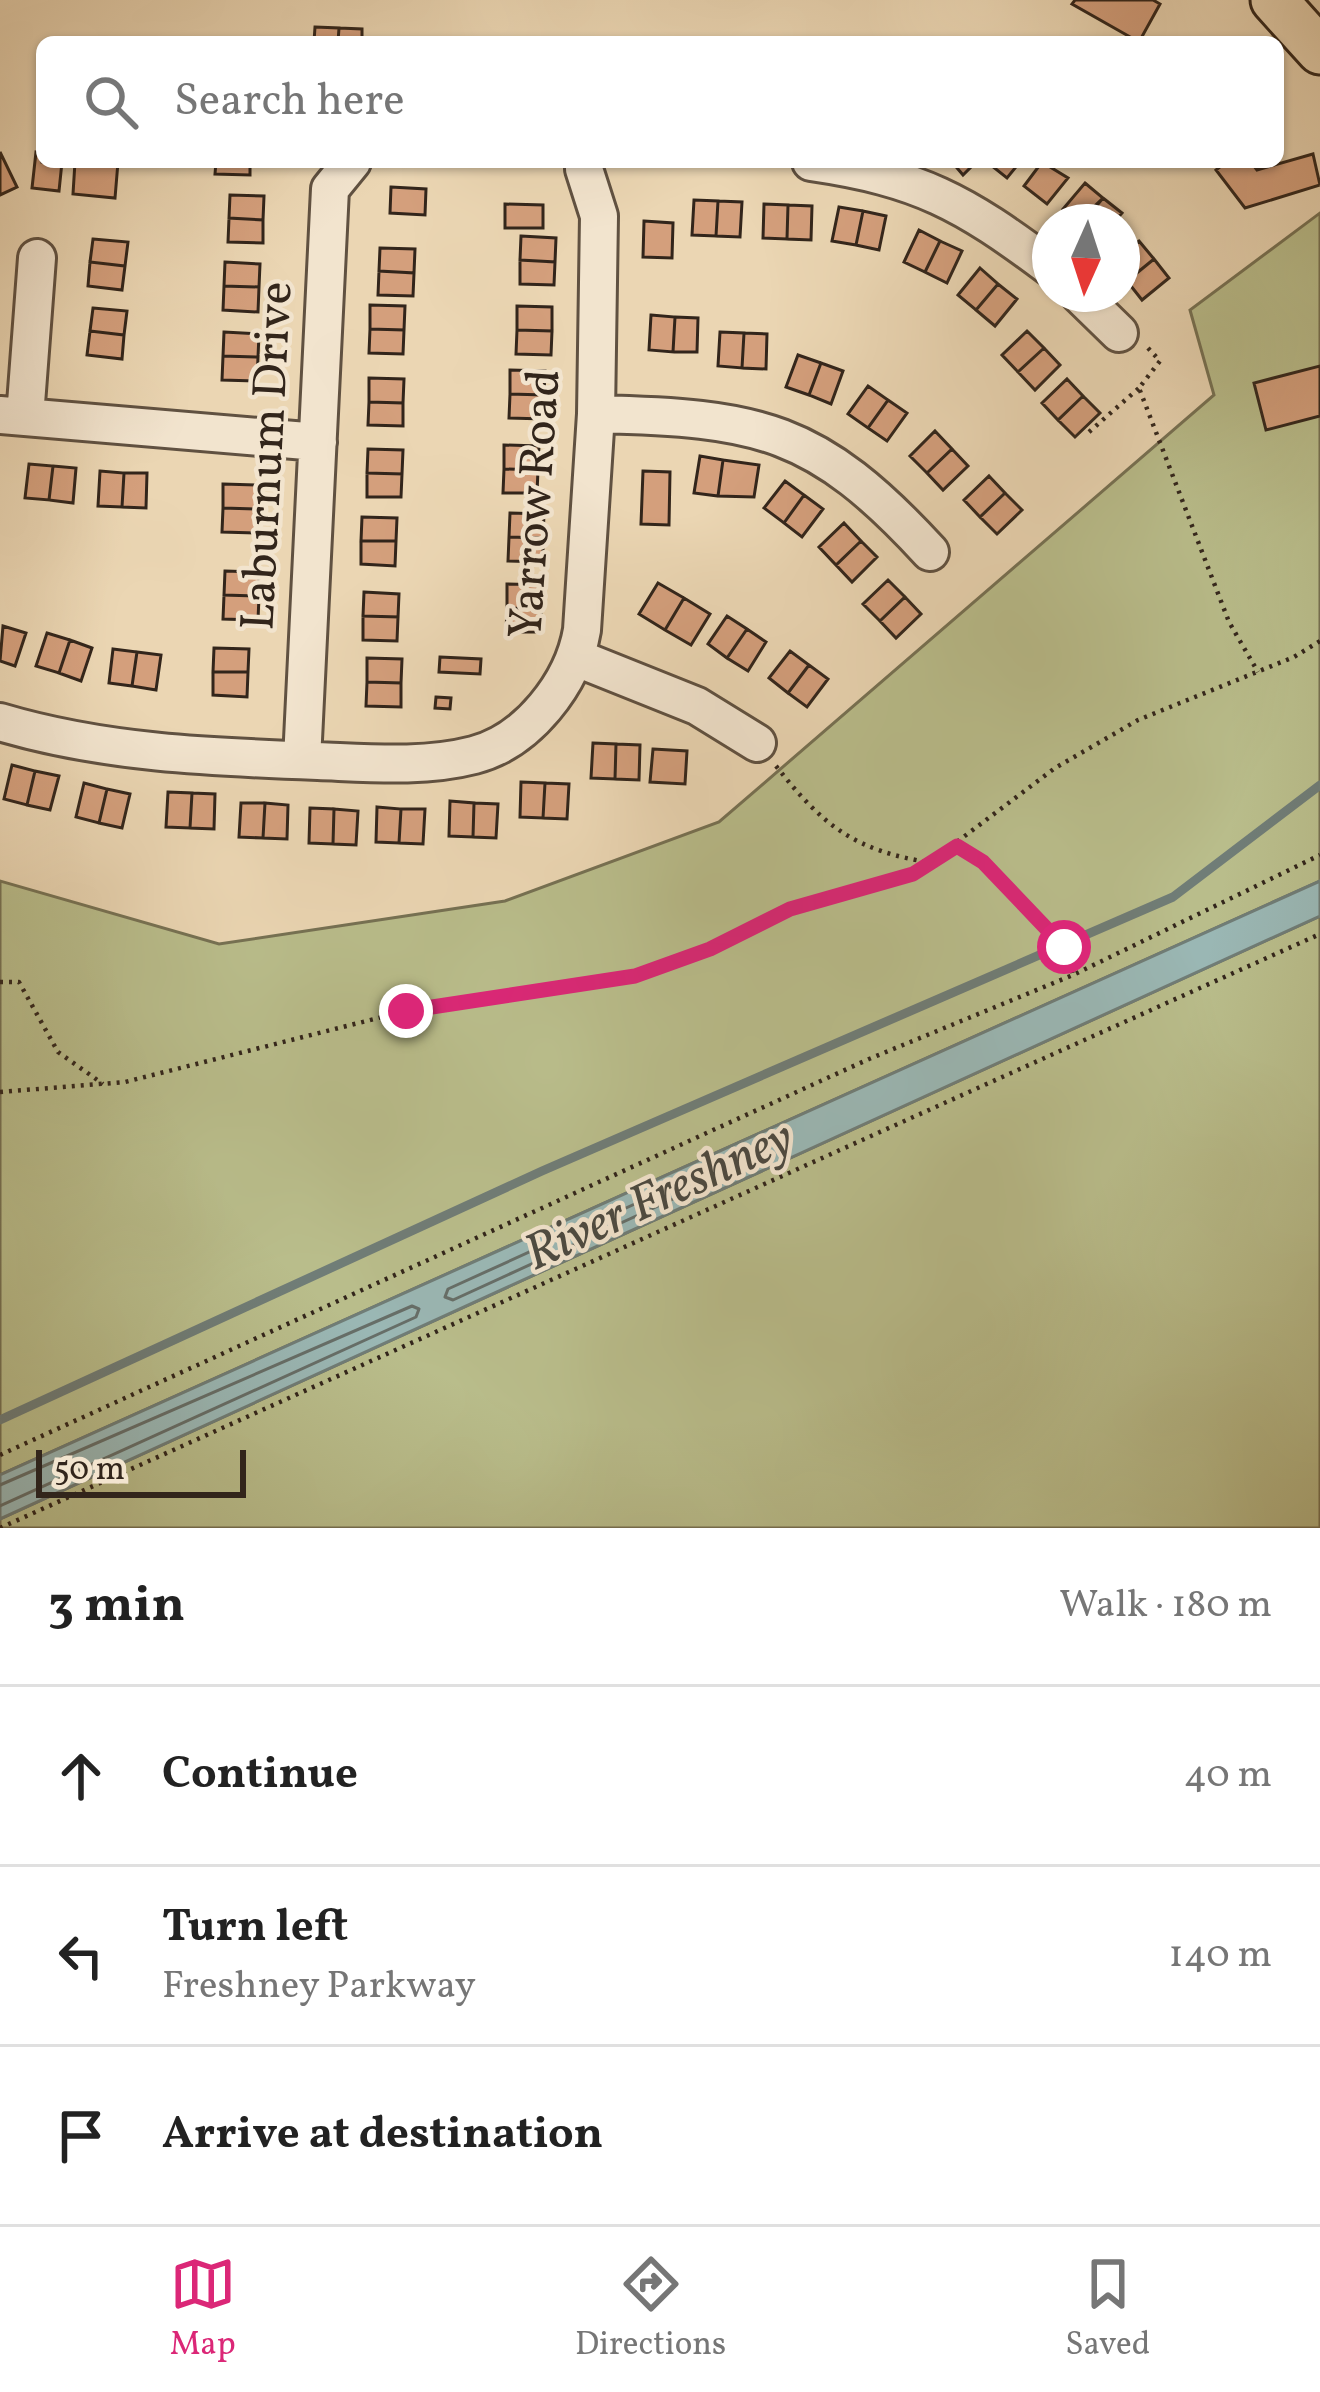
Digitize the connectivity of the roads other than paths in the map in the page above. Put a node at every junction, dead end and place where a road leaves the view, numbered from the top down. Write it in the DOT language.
graph roads {
  1 [pos="1274,0"];
  2 [pos="1320,51"];
  3 [pos="345,168"];
  4 [pos="588,168"];
  5 [pos="855,168"];
  6 [pos="1032,254"];
  7 [pos="37,258"];
  8 [pos="1098,312"];
  9 [pos="1119,332"];
  10 [pos="596,414"];
  11 [pos="12,416"];
  12 [pos="318,442"];
  13 [pos="930,552"];
  14 [pos="577,658"];
  15 [pos="0,722"];
  16 [pos="757,743"];
  17 [pos="302,760"];
  1 -- 2 [label="main road"];
  3 -- 12 [label="street, Laburnum Drive"];
  4 -- 10 [label="street, Yarrow Road"];
  5 -- 6 [label="street"];
  7 -- 11 [label="street"];
  8 -- 9 [label="street"];
  10 -- 13 [label="street"];
  10 -- 14 [label="street, Yarrow Road"];
  11 -- 12 [label="street"];
  12 -- 17 [label="street, Laburnum Drive"];
  14 -- 16 [label="street"];
  14 -- 17 [label="street, Yarrow Road"];
  15 -- 17 [label="street, Yarrow Road"];
}
